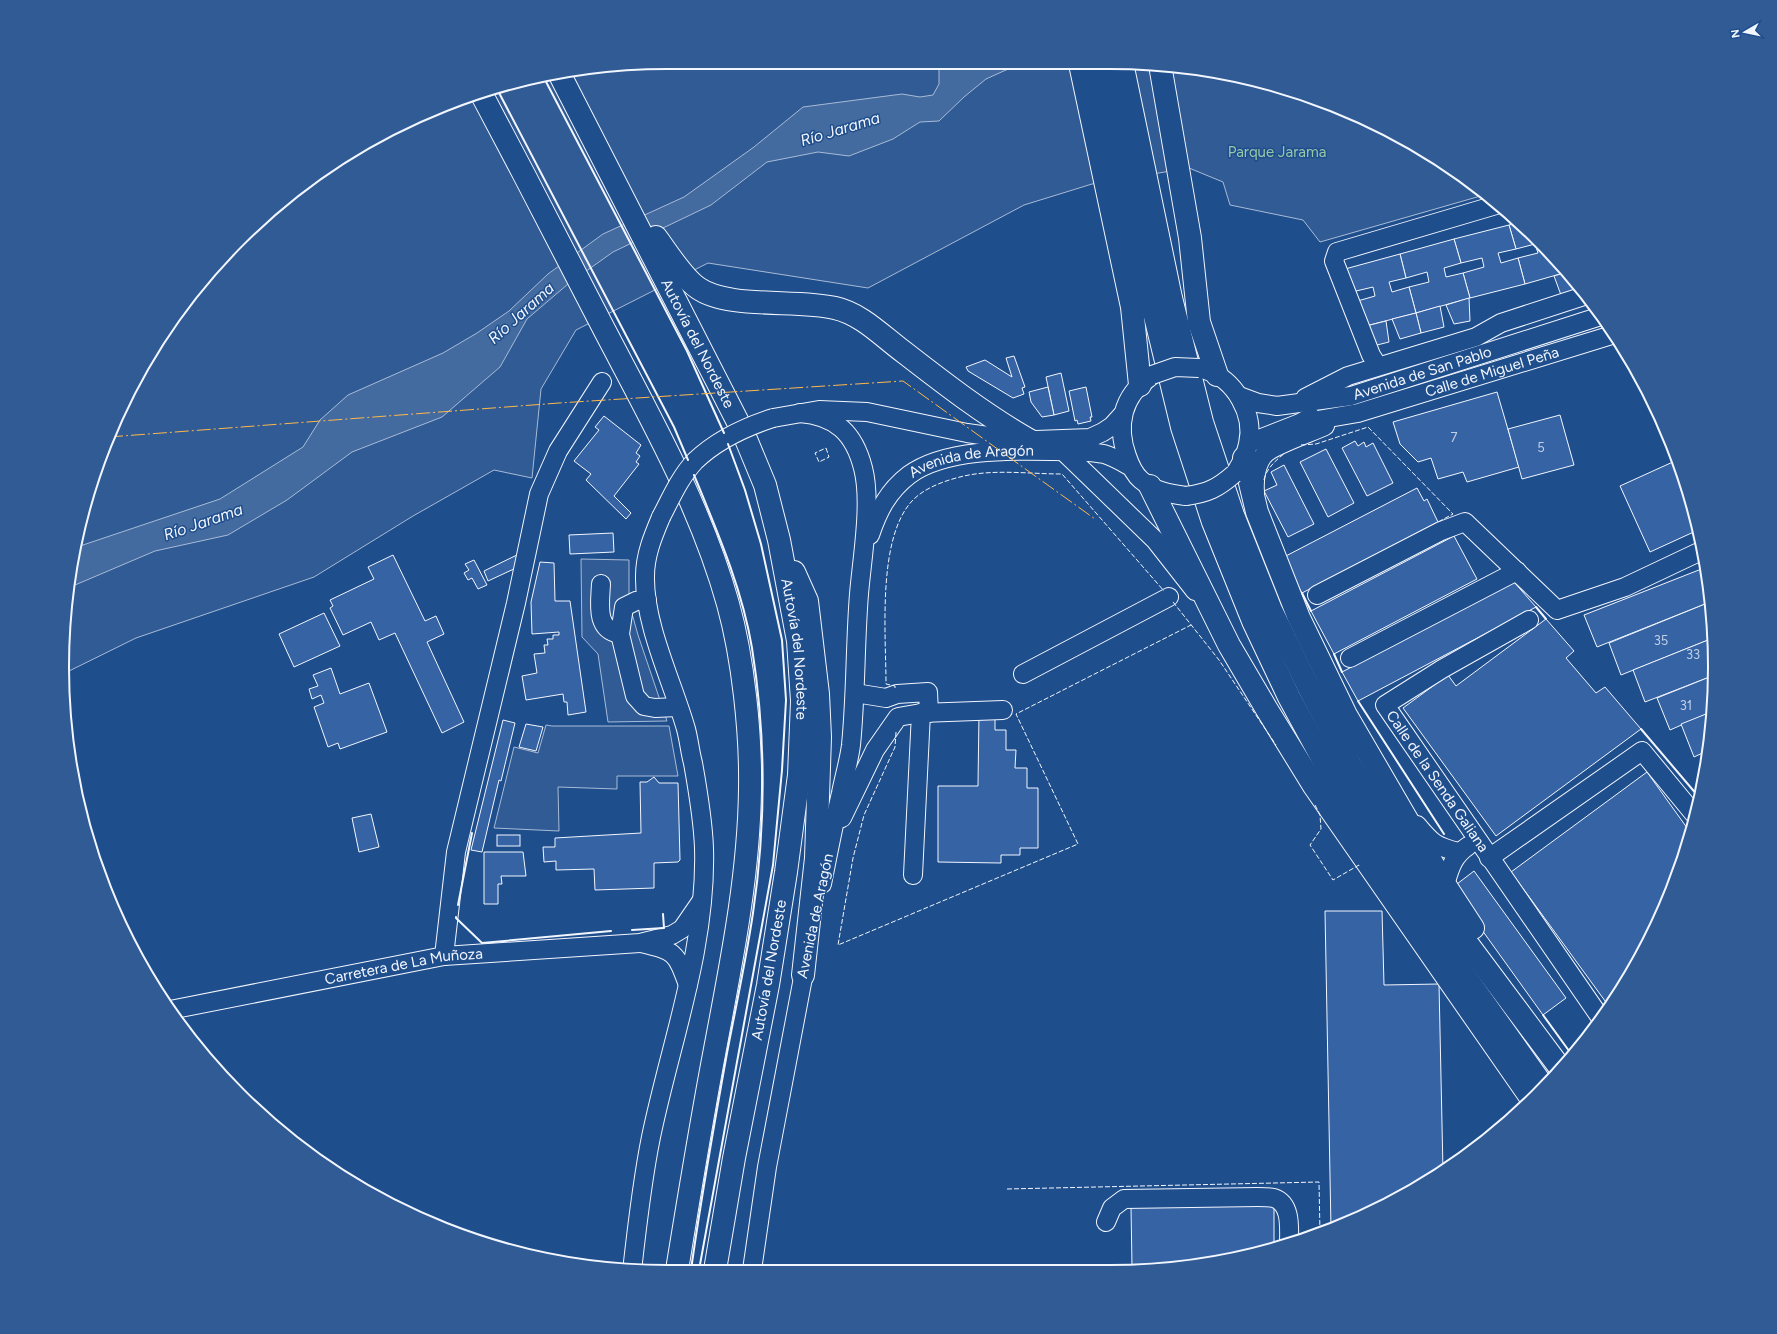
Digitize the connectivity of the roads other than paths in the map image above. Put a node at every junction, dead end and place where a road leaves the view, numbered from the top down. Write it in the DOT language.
graph roads {
  1 [pos="1081,69"];
  2 [pos="1104,69"];
  3 [pos="1121,69"];
  4 [pos="1162,71"];
  5 [pos="562,78"];
  6 [pos="1116,88"];
  7 [pos="484,98"];
  8 [pos="619,189"];
  9 [pos="1490,206"];
  10 [pos="1580,297"];
  11 [pos="1595,318"];
  12 [pos="1608,336"];
  13 [pos="1378,366"];
  14 [pos="1208,372"];
  15 [pos="1146,380"];
  16 [pos="602,382"];
  17 [pos="1240,396"];
  18 [pos="1351,396"];
  19 [pos="1294,404"];
  20 [pos="800,413"];
  21 [pos="1358,413"];
  22 [pos="1122,416"];
  23 [pos="1300,423"];
  24 [pos="1029,440"];
  25 [pos="1063,451"];
  26 [pos="1242,458"];
  27 [pos="1131,467"];
  28 [pos="1150,486"];
  29 [pos="1257,512"];
  30 [pos="779,540"];
  31 [pos="1697,553"];
  32 [pos="862,561"];
  33 [pos="1173,562"];
  34 [pos="1517,571"];
  35 [pos="601,584"];
  36 [pos="1317,595"];
  37 [pos="1169,597"];
  38 [pos="646,600"];
  39 [pos="1207,606"];
  40 [pos="1529,620"];
  41 [pos="620,634"];
  42 [pos="1350,658"];
  43 [pos="1022,674"];
  44 [pos="855,693"];
  45 [pos="678,707"];
  46 [pos="1003,710"];
  47 [pos="925,713"];
  48 [pos="1393,794"];
  49 [pos="1691,810"];
  50 [pos="1476,840"];
  51 [pos="831,842"];
  52 [pos="1458,852"];
  53 [pos="1489,858"];
  54 [pos="913,875"];
  55 [pos="1445,885"];
  56 [pos="703,899"];
  57 [pos="640,943"];
  58 [pos="444,956"];
  59 [pos="803,975"];
  60 [pos="688,985"];
  61 [pos="177,1009"];
  62 [pos="1597,1013"];
  63 [pos="1557,1064"];
  64 [pos="1558,1064"];
  65 [pos="1540,1082"];
  66 [pos="1528,1094"];
  67 [pos="1106,1222"];
  68 [pos="1289,1237"];
  69 [pos="633,1264"];
  70 [pos="678,1265"];
  71 [pos="716,1265"];
  72 [pos="753,1265"];
  1 -- 15 [label="highway"];
  2 -- 6 [label="highway"];
  3 -- 6 [label="highway"];
  4 -- 14 [label="highway"];
  5 -- 8 [label="highway, Autovía del Nordeste"];
  6 -- 63 [label="highway"];
  6 -- 65 [label="highway"];
  7 -- 70 [label="highway"];
  8 -- 24 [label="highway"];
  8 -- 30 [label="highway, Autovía del Nordeste"];
  9 -- 13 [label="street"];
  10 -- 13 [label="street"];
  11 -- 18 [label="street, Avenida de San Pablo"];
  12 -- 21 [label="street, Calle de Miguel Peña"];
  13 -- 19 [label="street"];
  14 -- 15 [label="street, bridge"];
  14 -- 17 [label="street"];
  15 -- 22 [label="street"];
  16 -- 58 [label="street"];
  17 -- 19 [label="street, Avenida de San Pablo"];
  17 -- 26 [label="street"];
  18 -- 19 [label="street, Avenida de San Pablo"];
  18 -- 23 [label="street"];
  20 -- 24 [label="street"];
  20 -- 32 [label="street, Avenida de Aragón"];
  20 -- 38 [label="street, bridge"];
  21 -- 23 [label="street, Calle de Miguel Peña"];
  21 -- 29 [label="street"];
  22 -- 24 [label="street"];
  22 -- 27 [label="street"];
  23 -- 26 [label="street"];
  25 -- 27 [label="street, Avenida de Aragón"];
  25 -- 32 [label="street, Avenida de Aragón"];
  25 -- 33 [label="street"];
  26 -- 28 [label="street, bridge"];
  26 -- 29 [label="highway"];
  27 -- 28 [label="street"];
  28 -- 39 [label="highway"];
  29 -- 48 [label="highway"];
  30 -- 59 [label="highway"];
  30 -- 71 [label="highway, Autovía del Nordeste"];
  31 -- 34 [label="street"];
  32 -- 44 [label="street, Avenida de Aragón"];
  33 -- 37 [label="street"];
  33 -- 39 [label="street"];
  34 -- 36 [label="street"];
  34 -- 42 [label="street"];
  35 -- 41 [label="street"];
  37 -- 39 [label="street"];
  37 -- 43 [label="street"];
  38 -- 41 [label="street"];
  38 -- 45 [label="street"];
  39 -- 66 [label="highway"];
  40 -- 50 [label="street, Calle de la Senda Galiana"];
  41 -- 45 [label="street"];
  44 -- 47 [label="street"];
  44 -- 51 [label="street, Avenida de Aragón"];
  45 -- 56 [label="street"];
  46 -- 47 [label="street"];
  47 -- 51 [label="street"];
  47 -- 54 [label="street"];
  48 -- 52 [label="street"];
  48 -- 55 [label="highway"];
  49 -- 53 [label="street"];
  50 -- 52 [label="street"];
  50 -- 53 [label="street, Calle de la Senda Galiana"];
  51 -- 59 [label="street, Avenida de Aragón"];
  52 -- 55 [label="street"];
  53 -- 62 [label="street, Calle de la Senda Galiana"];
  55 -- 64 [label="highway"];
  56 -- 57 [label="street, Carretera de La Muñoza"];
  56 -- 60 [label="street"];
  57 -- 58 [label="street, Carretera de La Muñoza"];
  57 -- 60 [label="street, Carretera de La Muñoza"];
  58 -- 61 [label="street, Carretera de La Muñoza"];
  59 -- 72 [label="street, Avenida de Aragón"];
  60 -- 69 [label="street"];
  67 -- 68 [label="street"];
}
